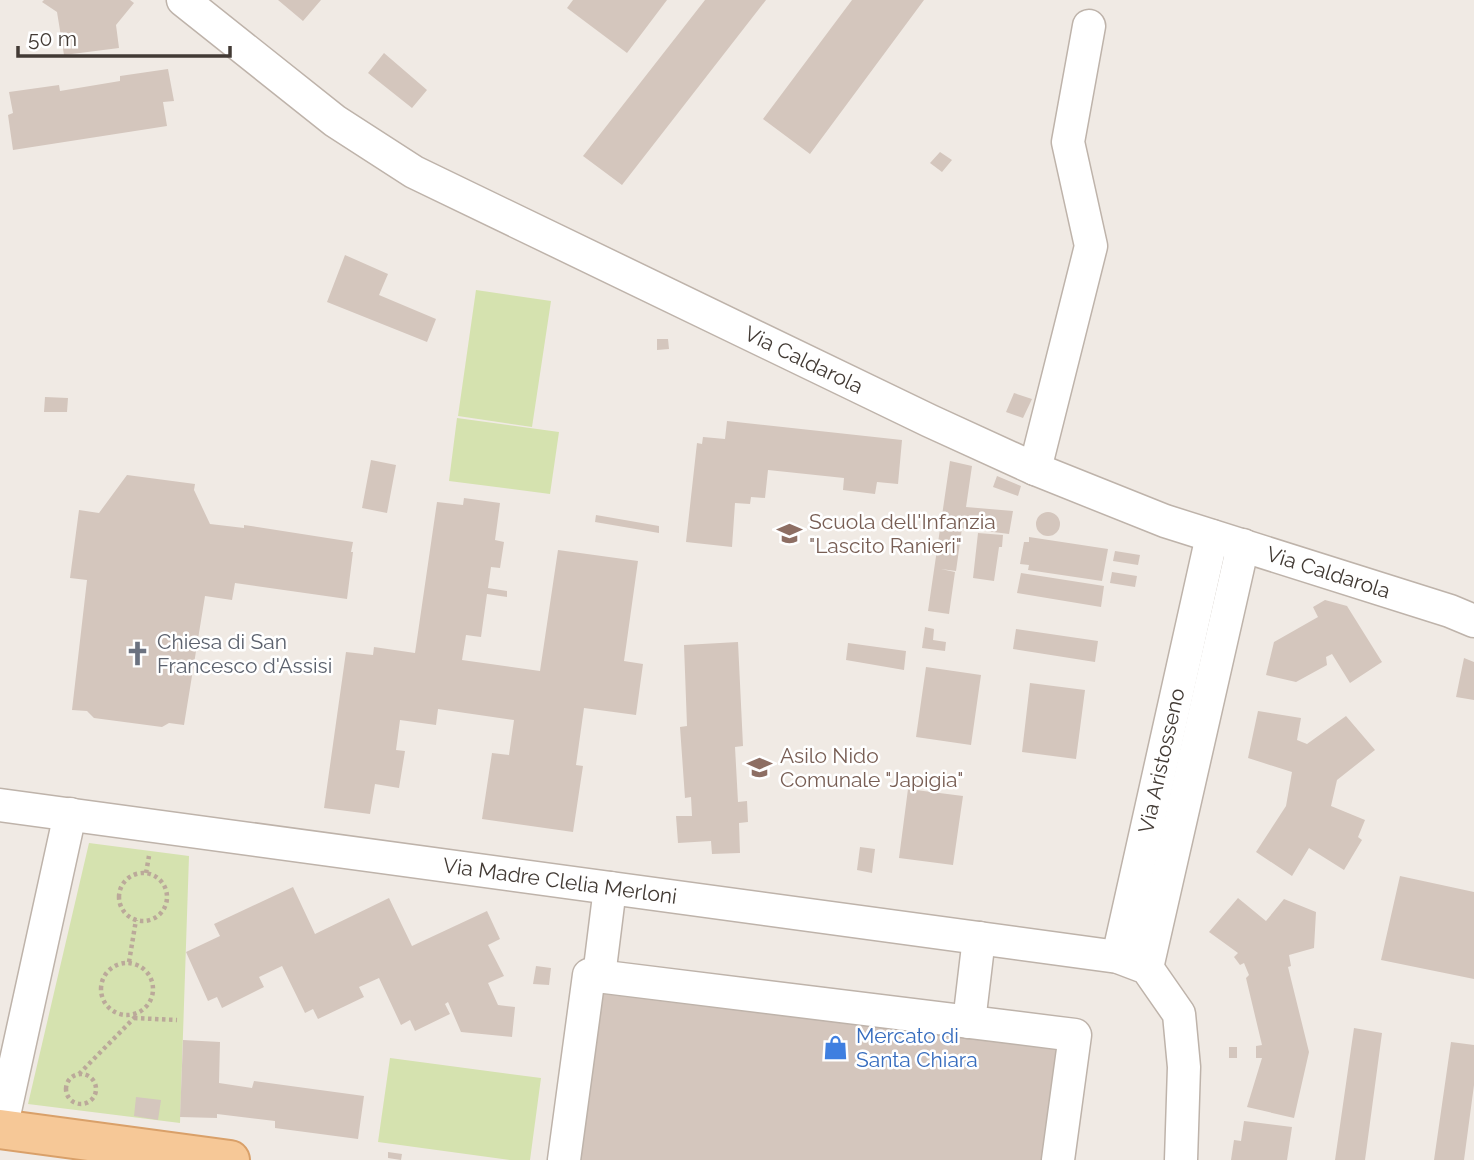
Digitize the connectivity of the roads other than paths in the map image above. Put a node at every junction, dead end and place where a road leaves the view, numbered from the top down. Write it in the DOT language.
graph roads {
  1 [pos="183,0"];
  2 [pos="1090,26"];
  3 [pos="1035,469"];
  4 [pos="1212,536"];
  5 [pos="1243,545"];
  6 [pos="1474,621"];
  7 [pos="0,805"];
  8 [pos="70,814"];
  9 [pos="610,888"];
  10 [pos="979,938"];
  11 [pos="1133,962"];
  12 [pos="600,976"];
  13 [pos="969,1022"];
  14 [pos="1,1129"];
  15 [pos="230,1160"];
  16 [pos="564,1160"];
  17 [pos="1058,1160"];
  18 [pos="1181,1160"];
  1 -- 3 [label="street, Via Caldarola"];
  2 -- 3 [label="street"];
  3 -- 4 [label="street, Via Caldarola"];
  4 -- 5 [label="street, Via Caldarola"];
  4 -- 11 [label="street, Via Aristosseno"];
  5 -- 6 [label="street, Via Caldarola"];
  5 -- 11 [label="street, Via Aristosseno"];
  7 -- 8 [label="street, Via Madre Clelia Merloni"];
  8 -- 9 [label="street, Via Madre Clelia Merloni"];
  8 -- 14 [label="street"];
  9 -- 10 [label="street, Via Madre Clelia Merloni"];
  9 -- 12 [label="street"];
  10 -- 11 [label="street, Via Madre Clelia Merloni"];
  10 -- 13 [label="street"];
  11 -- 18 [label="street"];
  12 -- 13 [label="street"];
  12 -- 16 [label="street"];
  13 -- 17 [label="street"];
  14 -- 15 [label="main road"];
}
